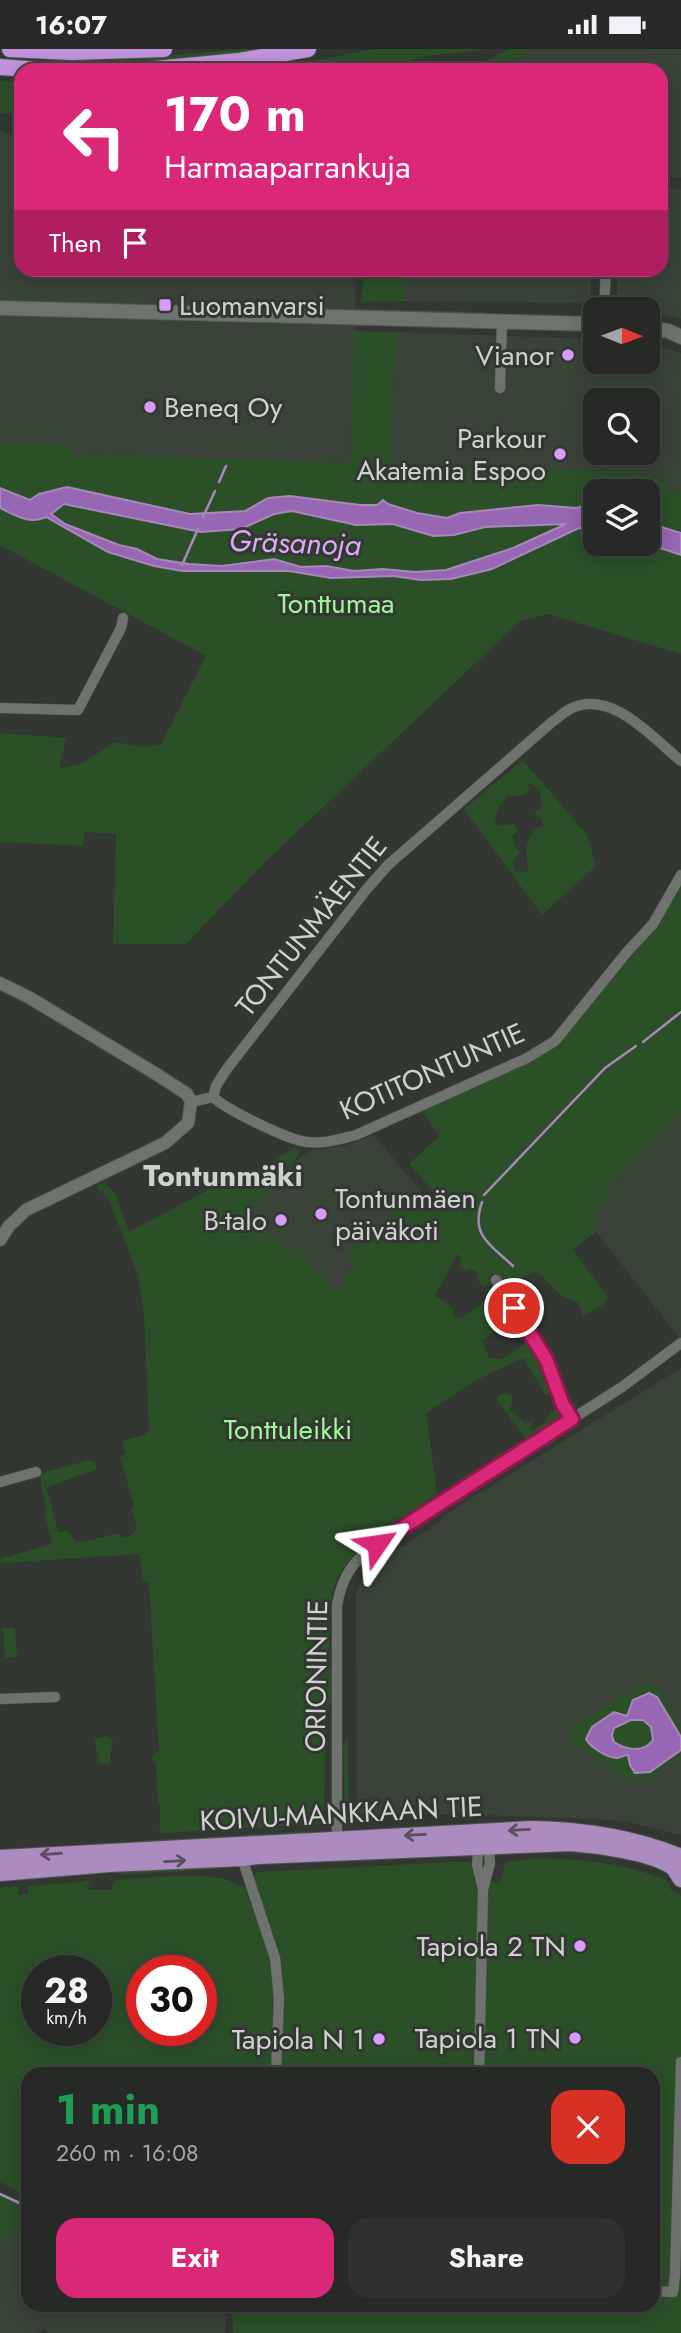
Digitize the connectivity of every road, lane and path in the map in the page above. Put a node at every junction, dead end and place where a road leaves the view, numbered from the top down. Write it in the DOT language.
graph roads {
  1 [pos="10,49"];
  2 [pos="164,49"];
  3 [pos="308,49"];
  4 [pos="218,63"];
  5 [pos="606,277"];
  6 [pos="605,297"];
  7 [pos="0,308"];
  8 [pos="502,321"];
  9 [pos="583,324"];
  10 [pos="660,331"];
  11 [pos="681,337"];
  12 [pos="500,388"];
  13 [pos="123,618"];
  14 [pos="0,708"];
  15 [pos="681,761"];
  16 [pos="681,875"];
  17 [pos="0,983"];
  18 [pos="213,1097"];
  19 [pos="191,1102"];
  20 [pos="0,1240"];
  21 [pos="496,1280"];
  22 [pos="681,1343"];
  23 [pos="572,1419"];
  24 [pos="36,1472"];
  25 [pos="0,1482"];
  26 [pos="55,1697"];
  27 [pos="0,1699"];
  28 [pos="484,1842"];
  29 [pos="337,1846"];
  30 [pos="0,1858"];
  31 [pos="242,1859"];
  32 [pos="678,1868"];
  33 [pos="0,1873"];
  34 [pos="681,2062"];
  35 [pos="276,2067"];
  36 [pos="479,2067"];
  37 [pos="660,2291"];
  1 -- 2 [label="highway"];
  3 -- 4 [label="highway"];
  5 -- 6 [label="street"];
  7 -- 8 [label="main road"];
  8 -- 9 [label="main road"];
  8 -- 12 [label="street"];
  10 -- 11 [label="main road"];
  13 -- 14 [label="street"];
  15 -- 18 [label="street, TONTUNMÄENTIE"];
  16 -- 18 [label="street, KOTITONTUNTIE"];
  17 -- 19 [label="street"];
  18 -- 19 [label="street"];
  19 -- 20 [label="street"];
  21 -- 23 [label="street"];
  22 -- 23 [label="street, ORIONINTIE"];
  23 -- 29 [label="street, ORIONINTIE"];
  24 -- 25 [label="street"];
  26 -- 27 [label="street"];
  28 -- 29 [label="main road, KOIVU-MANKKAAN TIE"];
  28 -- 32 [label="main road, KOIVU-MANKKAAN TIE"];
  28 -- 36 [label="street"];
  29 -- 30 [label="main road, KOIVU-MANKKAAN TIE, one-way"];
  29 -- 31 [label="main road, KOIVU-MANKKAAN TIE"];
  33 -- 31 [label="main road, KOIVU-MANKKAAN TIE, one-way"];
  31 -- 35 [label="street"];
  34 -- 37 [label="street"];
}
